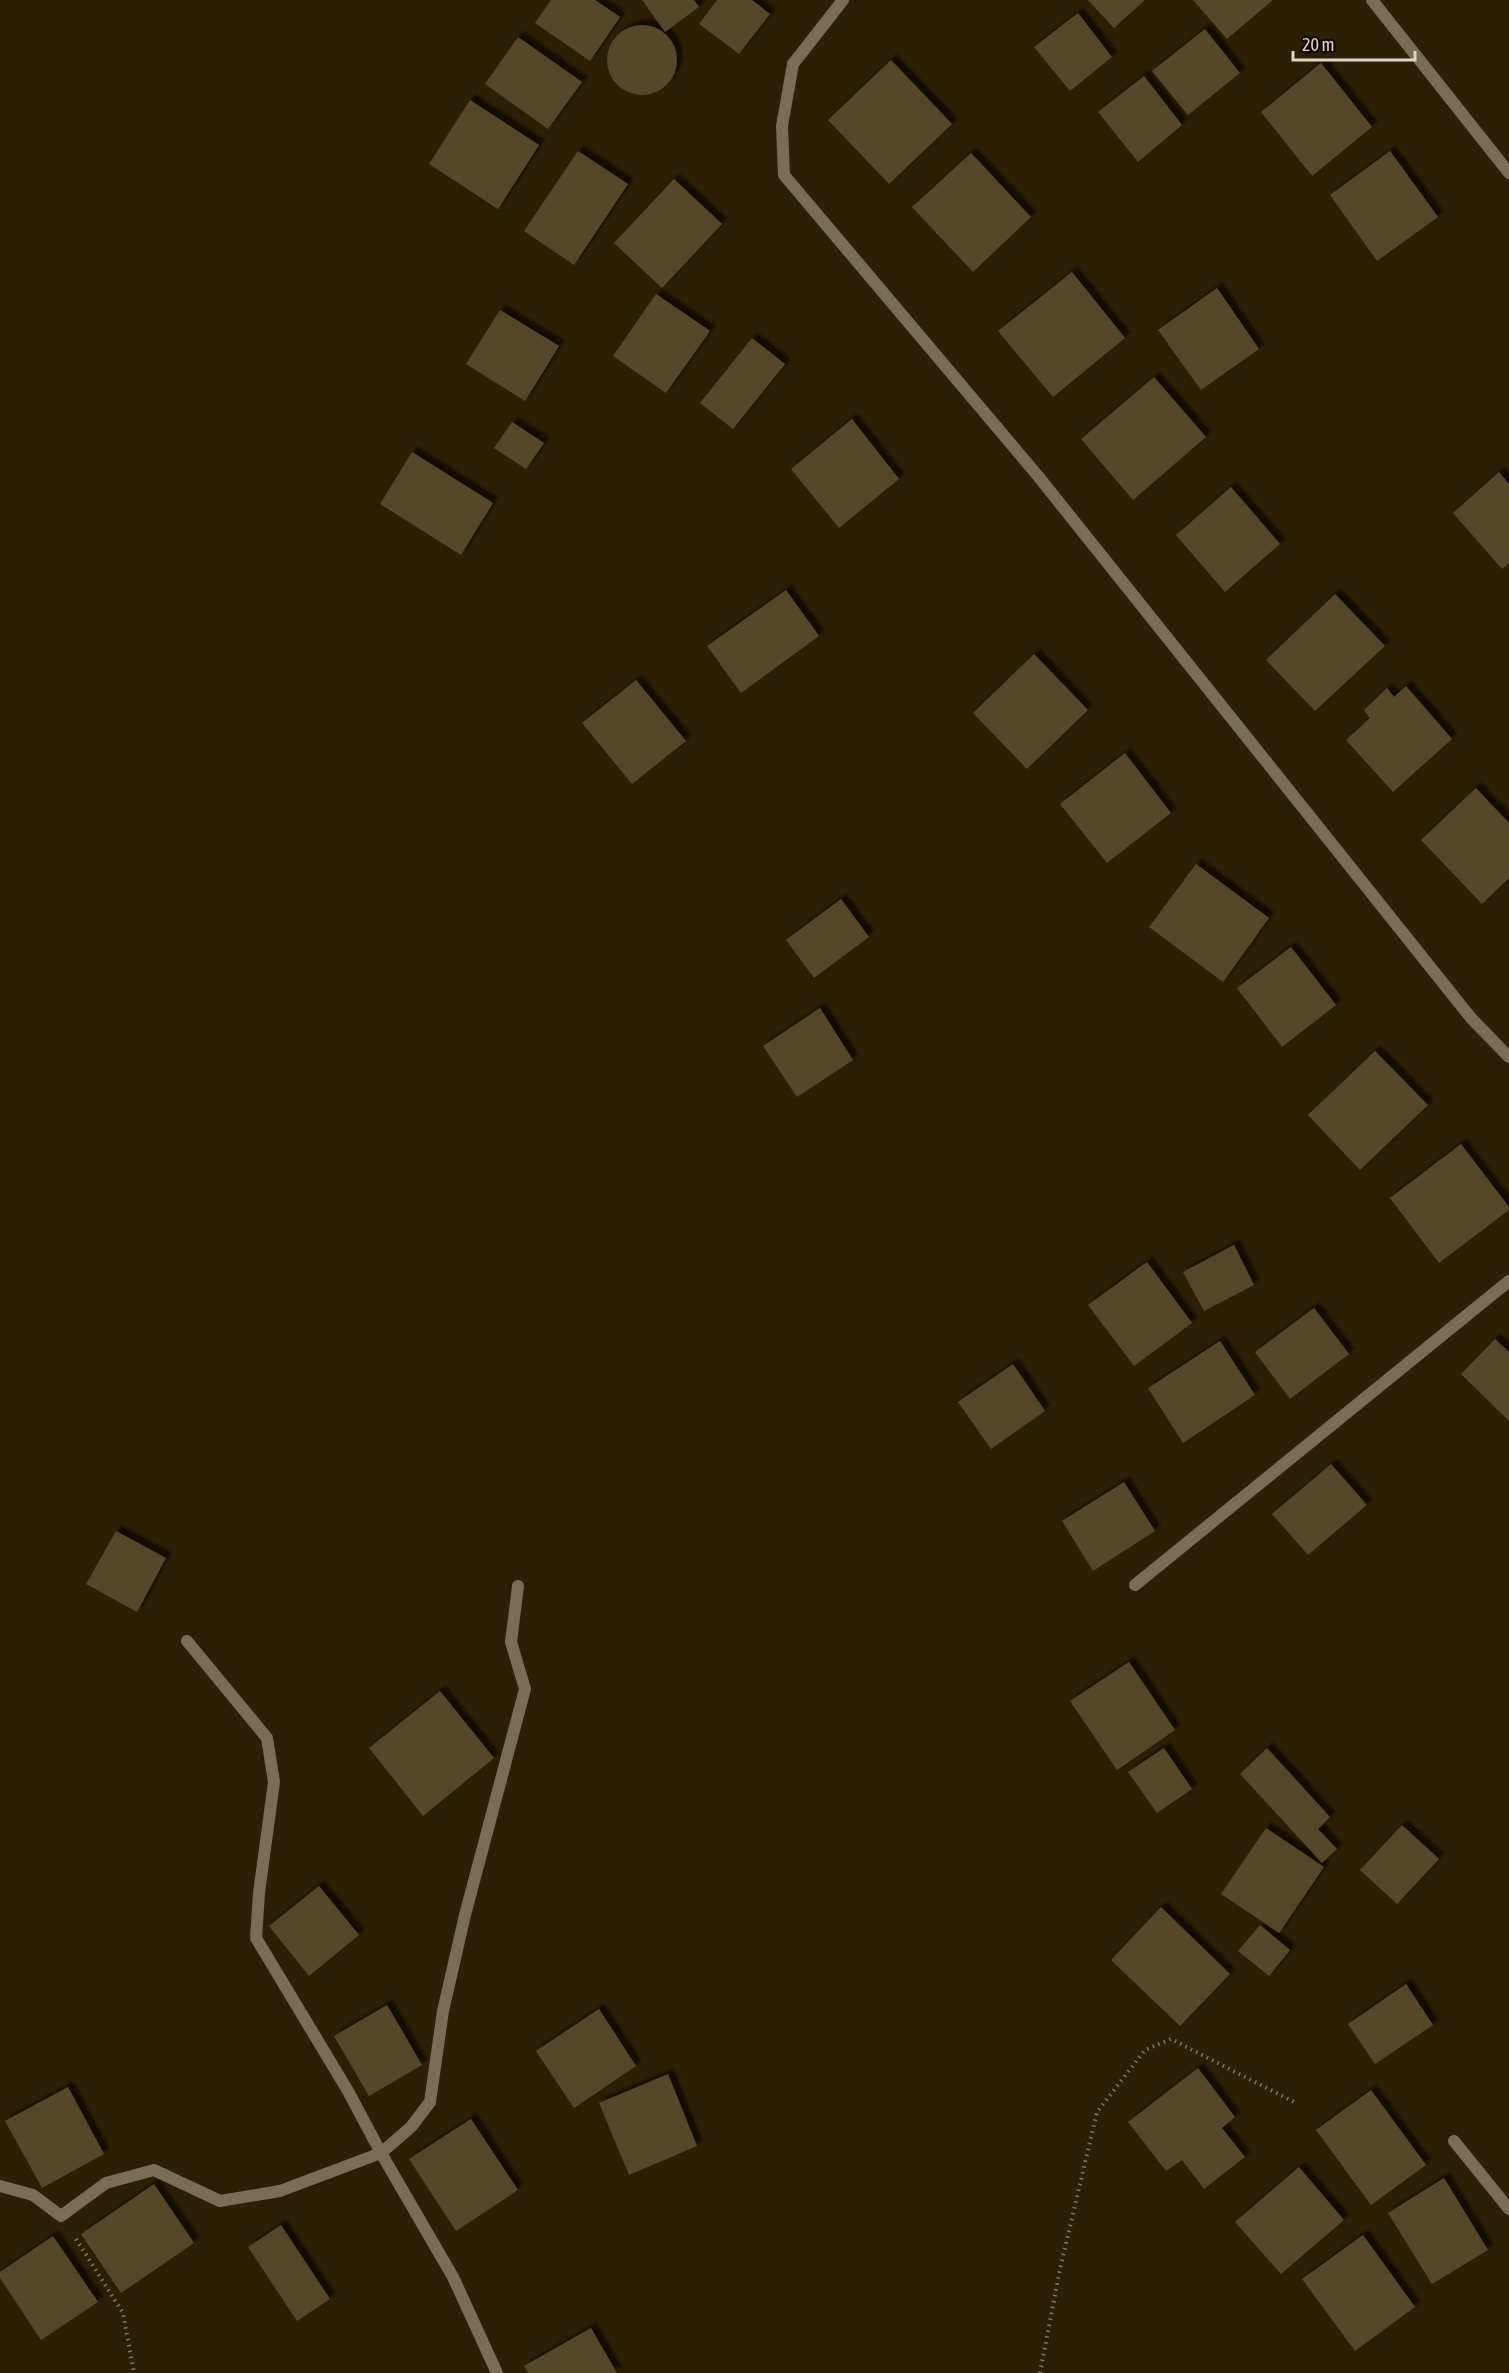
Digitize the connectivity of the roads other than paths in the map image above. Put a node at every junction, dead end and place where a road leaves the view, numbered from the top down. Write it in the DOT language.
graph roads {
  1 [pos="843,0"];
  2 [pos="1372,0"];
  3 [pos="1509,173"];
  4 [pos="1509,1057"];
  5 [pos="1509,1281"];
  6 [pos="1135,1585"];
  7 [pos="518,1586"];
  8 [pos="187,1641"];
  9 [pos="1454,2141"];
  10 [pos="381,2153"];
  11 [pos="0,2186"];
  12 [pos="1509,2209"];
  13 [pos="497,2373"];
  1 -- 4 [label="street"];
  2 -- 3 [label="street"];
  5 -- 6 [label="street"];
  7 -- 10 [label="street"];
  8 -- 10 [label="street"];
  9 -- 12 [label="street"];
  10 -- 11 [label="street"];
  10 -- 13 [label="street"];
}
